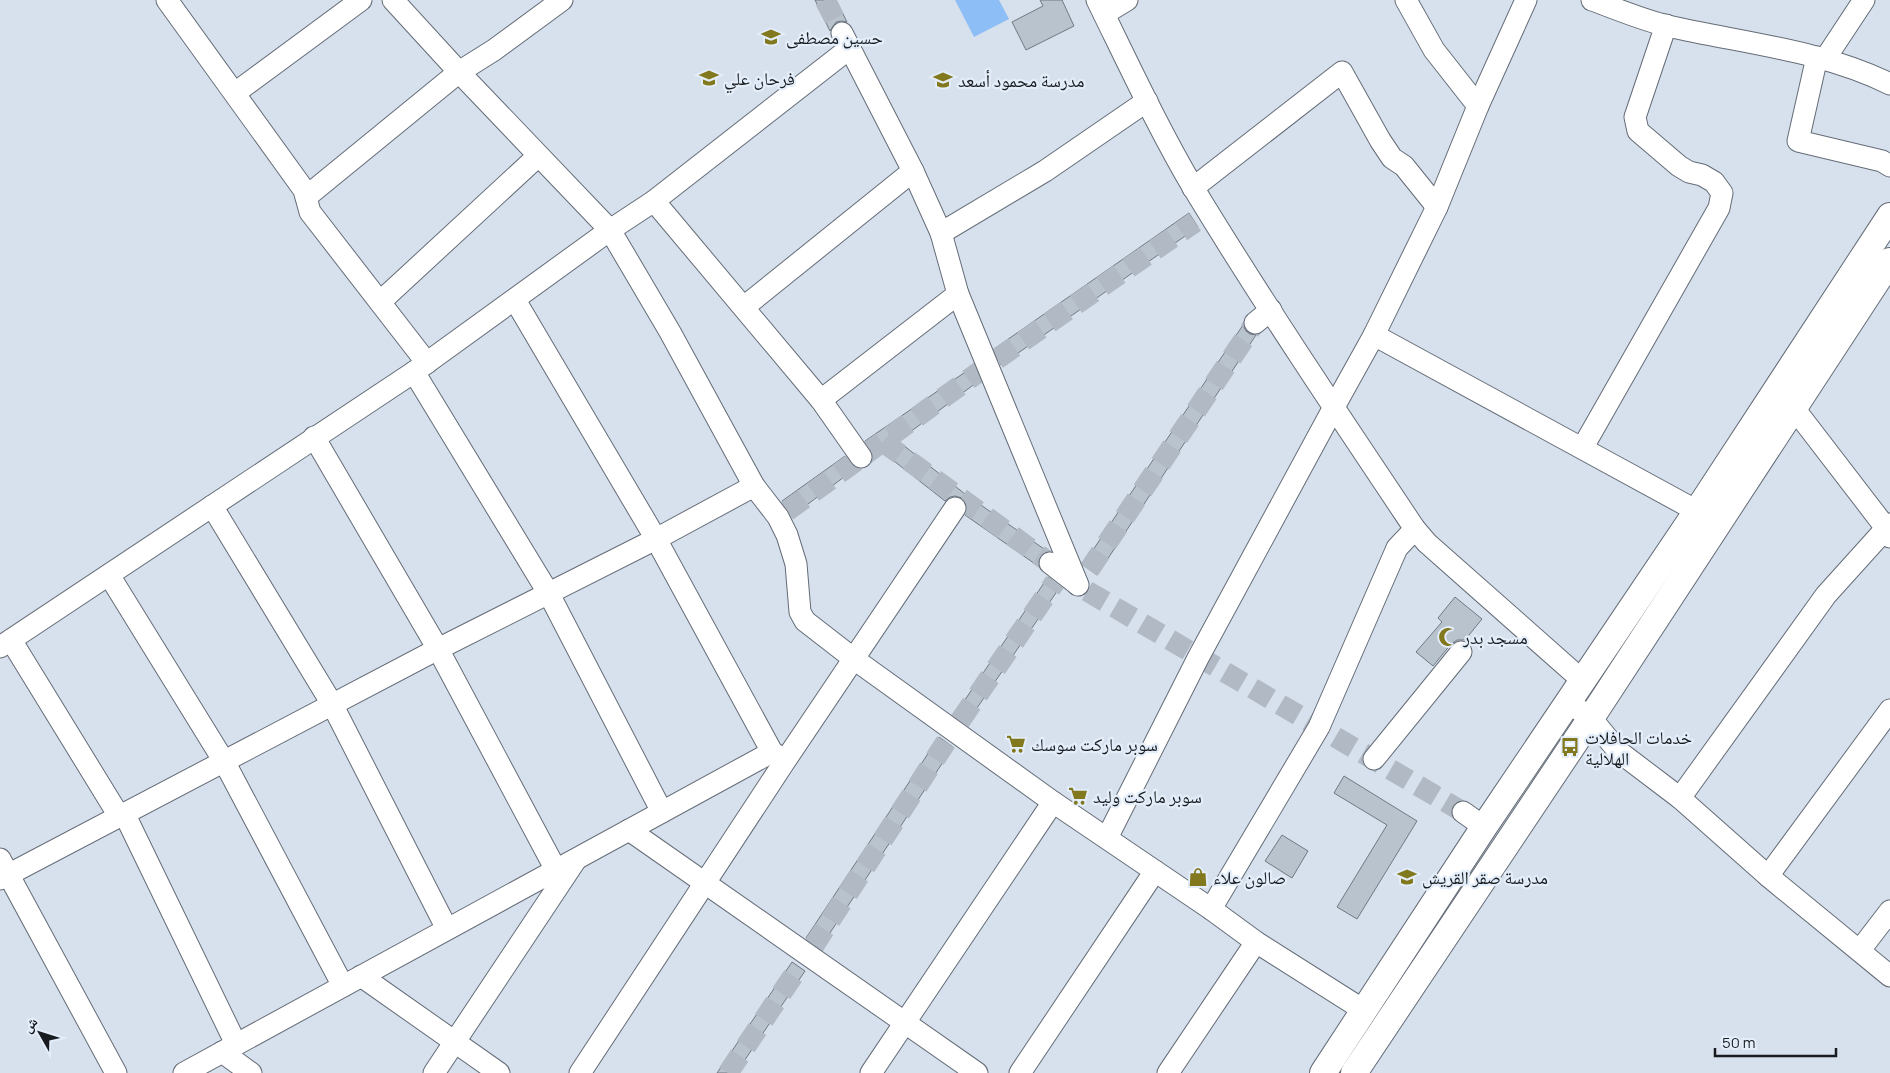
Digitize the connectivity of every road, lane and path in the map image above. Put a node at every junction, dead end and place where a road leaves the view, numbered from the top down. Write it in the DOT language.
graph roads {
  1 [pos="167,0"];
  2 [pos="393,0"];
  3 [pos="562,0"];
  4 [pos="1127,0"];
  5 [pos="1406,0"];
  6 [pos="1526,0"];
  7 [pos="1592,0"];
  8 [pos="1864,0"];
  9 [pos="347,4"];
  10 [pos="1100,7"];
  11 [pos="1666,25"];
  12 [pos="1821,58"];
  13 [pos="459,72"];
  14 [pos="1890,84"];
  15 [pos="234,94"];
  16 [pos="1147,101"];
  17 [pos="1478,106"];
  18 [pos="538,156"];
  19 [pos="1890,166"];
  20 [pos="912,171"];
  21 [pos="1194,188"];
  22 [pos="306,197"];
  23 [pos="654,201"];
  24 [pos="1437,207"];
  25 [pos="1890,216"];
  26 [pos="610,230"];
  27 [pos="940,234"];
  28 [pos="1890,261"];
  29 [pos="958,294"];
  30 [pos="515,300"];
  31 [pos="380,302"];
  32 [pos="744,307"];
  33 [pos="1374,335"];
  34 [pos="421,367"];
  35 [pos="821,400"];
  36 [pos="1334,407"];
  37 [pos="1793,408"];
  38 [pos="314,437"];
  39 [pos="1582,447"];
  40 [pos="861,457"];
  41 [pos="754,486"];
  42 [pos="212,506"];
  43 [pos="955,508"];
  44 [pos="1697,511"];
  45 [pos="1415,529"];
  46 [pos="1889,530"];
  47 [pos="656,539"];
  48 [pos="109,575"];
  49 [pos="1070,577"];
  50 [pos="549,594"];
  51 [pos="5,644"];
  52 [pos="438,649"];
  53 [pos="1462,652"];
  54 [pos="854,660"];
  55 [pos="1583,680"];
  56 [pos="332,704"];
  57 [pos="1890,710"];
  58 [pos="1562,713"];
  59 [pos="1584,728"];
  60 [pos="779,756"];
  61 [pos="1374,759"];
  62 [pos="225,762"];
  63 [pos="1680,798"];
  64 [pos="1053,802"];
  65 [pos="662,812"];
  66 [pos="1463,812"];
  67 [pos="122,814"];
  68 [pos="1484,828"];
  69 [pos="629,830"];
  70 [pos="1107,838"];
  71 [pos="577,858"];
  72 [pos="556,870"];
  73 [pos="1155,870"];
  74 [pos="3,871"];
  75 [pos="1768,876"];
  76 [pos="705,884"];
  77 [pos="1211,909"];
  78 [pos="1890,912"];
  79 [pos="447,929"];
  80 [pos="1256,942"];
  81 [pos="1860,950"];
  82 [pos="362,976"];
  83 [pos="1890,976"];
  84 [pos="343,986"];
  85 [pos="1365,1011"];
  86 [pos="904,1023"];
  87 [pos="456,1043"];
  88 [pos="229,1048"];
  89 [pos="116,1073"];
  90 [pos="184,1073"];
  91 [pos="251,1073"];
  92 [pos="434,1073"];
  93 [pos="499,1073"];
  94 [pos="580,1073"];
  95 [pos="871,1073"];
  96 [pos="977,1073"];
  97 [pos="1020,1073"];
  98 [pos="1168,1073"];
  99 [pos="1323,1073"];
  100 [pos="1354,1073"];
  1 -- 15 [label="street"];
  2 -- 13 [label="street"];
  3 -- 13 [label="street"];
  4 -- 10 [label="street"];
  5 -- 17 [label="street"];
  6 -- 17 [label="street"];
  7 -- 11 [label="street"];
  8 -- 12 [label="street"];
  9 -- 15 [label="street"];
  10 -- 16 [label="street"];
  11 -- 12 [label="street"];
  11 -- 39 [label="street"];
  12 -- 14 [label="street"];
  12 -- 19 [label="street"];
  13 -- 18 [label="street"];
  13 -- 22 [label="street"];
  15 -- 22 [label="street"];
  16 -- 21 [label="street"];
  16 -- 27 [label="street"];
  17 -- 24 [label="street"];
  18 -- 26 [label="street"];
  18 -- 31 [label="street"];
  20 -- 23 [label="street"];
  20 -- 27 [label="street"];
  20 -- 32 [label="street"];
  21 -- 24 [label="street"];
  21 -- 36 [label="street"];
  22 -- 31 [label="street"];
  23 -- 26 [label="street"];
  23 -- 32 [label="street"];
  24 -- 33 [label="street"];
  25 -- 44 [label="main road"];
  26 -- 30 [label="street"];
  26 -- 41 [label="street"];
  27 -- 29 [label="street"];
  28 -- 37 [label="main road"];
  29 -- 35 [label="street"];
  29 -- 49 [label="street"];
  30 -- 34 [label="street"];
  30 -- 47 [label="street"];
  31 -- 34 [label="street"];
  32 -- 35 [label="street"];
  33 -- 36 [label="street"];
  33 -- 39 [label="street"];
  34 -- 38 [label="street"];
  34 -- 50 [label="street"];
  35 -- 40 [label="street"];
  36 -- 45 [label="street"];
  36 -- 70 [label="street"];
  37 -- 46 [label="street"];
  37 -- 59 [label="main road"];
  38 -- 42 [label="street"];
  38 -- 52 [label="street"];
  39 -- 44 [label="street"];
  41 -- 47 [label="street"];
  41 -- 54 [label="street"];
  42 -- 48 [label="street"];
  42 -- 56 [label="street"];
  43 -- 54 [label="street"];
  44 -- 55 [label="main road"];
  45 -- 55 [label="street"];
  45 -- 77 [label="street"];
  46 -- 63 [label="street"];
  47 -- 50 [label="street"];
  47 -- 60 [label="street"];
  48 -- 51 [label="street"];
  48 -- 62 [label="street"];
  50 -- 52 [label="street"];
  50 -- 65 [label="street"];
  51 -- 67 [label="street"];
  52 -- 56 [label="street"];
  52 -- 72 [label="street"];
  53 -- 61 [label="street"];
  54 -- 60 [label="street"];
  54 -- 64 [label="street"];
  55 -- 58 [label="main road"];
  56 -- 62 [label="street"];
  56 -- 79 [label="street"];
  57 -- 75 [label="street"];
  58 -- 59 [label="street"];
  58 -- 68 [label="main road"];
  59 -- 63 [label="street"];
  59 -- 100 [label="main road"];
  60 -- 65 [label="street"];
  60 -- 76 [label="street"];
  62 -- 67 [label="street"];
  62 -- 84 [label="street"];
  63 -- 75 [label="street"];
  64 -- 70 [label="street"];
  64 -- 86 [label="street"];
  65 -- 69 [label="street"];
  66 -- 68 [label="street"];
  67 -- 74 [label="street"];
  67 -- 88 [label="street"];
  68 -- 85 [label="main road"];
  69 -- 71 [label="street"];
  69 -- 76 [label="street"];
  70 -- 73 [label="street"];
  71 -- 72 [label="street"];
  71 -- 87 [label="street"];
  72 -- 79 [label="street"];
  73 -- 77 [label="street"];
  73 -- 97 [label="street"];
  74 -- 89 [label="street"];
  75 -- 81 [label="street"];
  76 -- 86 [label="street"];
  76 -- 94 [label="street"];
  77 -- 80 [label="street"];
  78 -- 81 [label="street"];
  79 -- 82 [label="street"];
  80 -- 85 [label="street"];
  80 -- 98 [label="street"];
  81 -- 83 [label="street"];
  82 -- 84 [label="street"];
  82 -- 87 [label="street"];
  84 -- 88 [label="street"];
  85 -- 99 [label="main road"];
  86 -- 95 [label="street"];
  86 -- 96 [label="street"];
  87 -- 92 [label="street"];
  87 -- 93 [label="street"];
  88 -- 90 [label="street"];
  88 -- 91 [label="street"];
}
